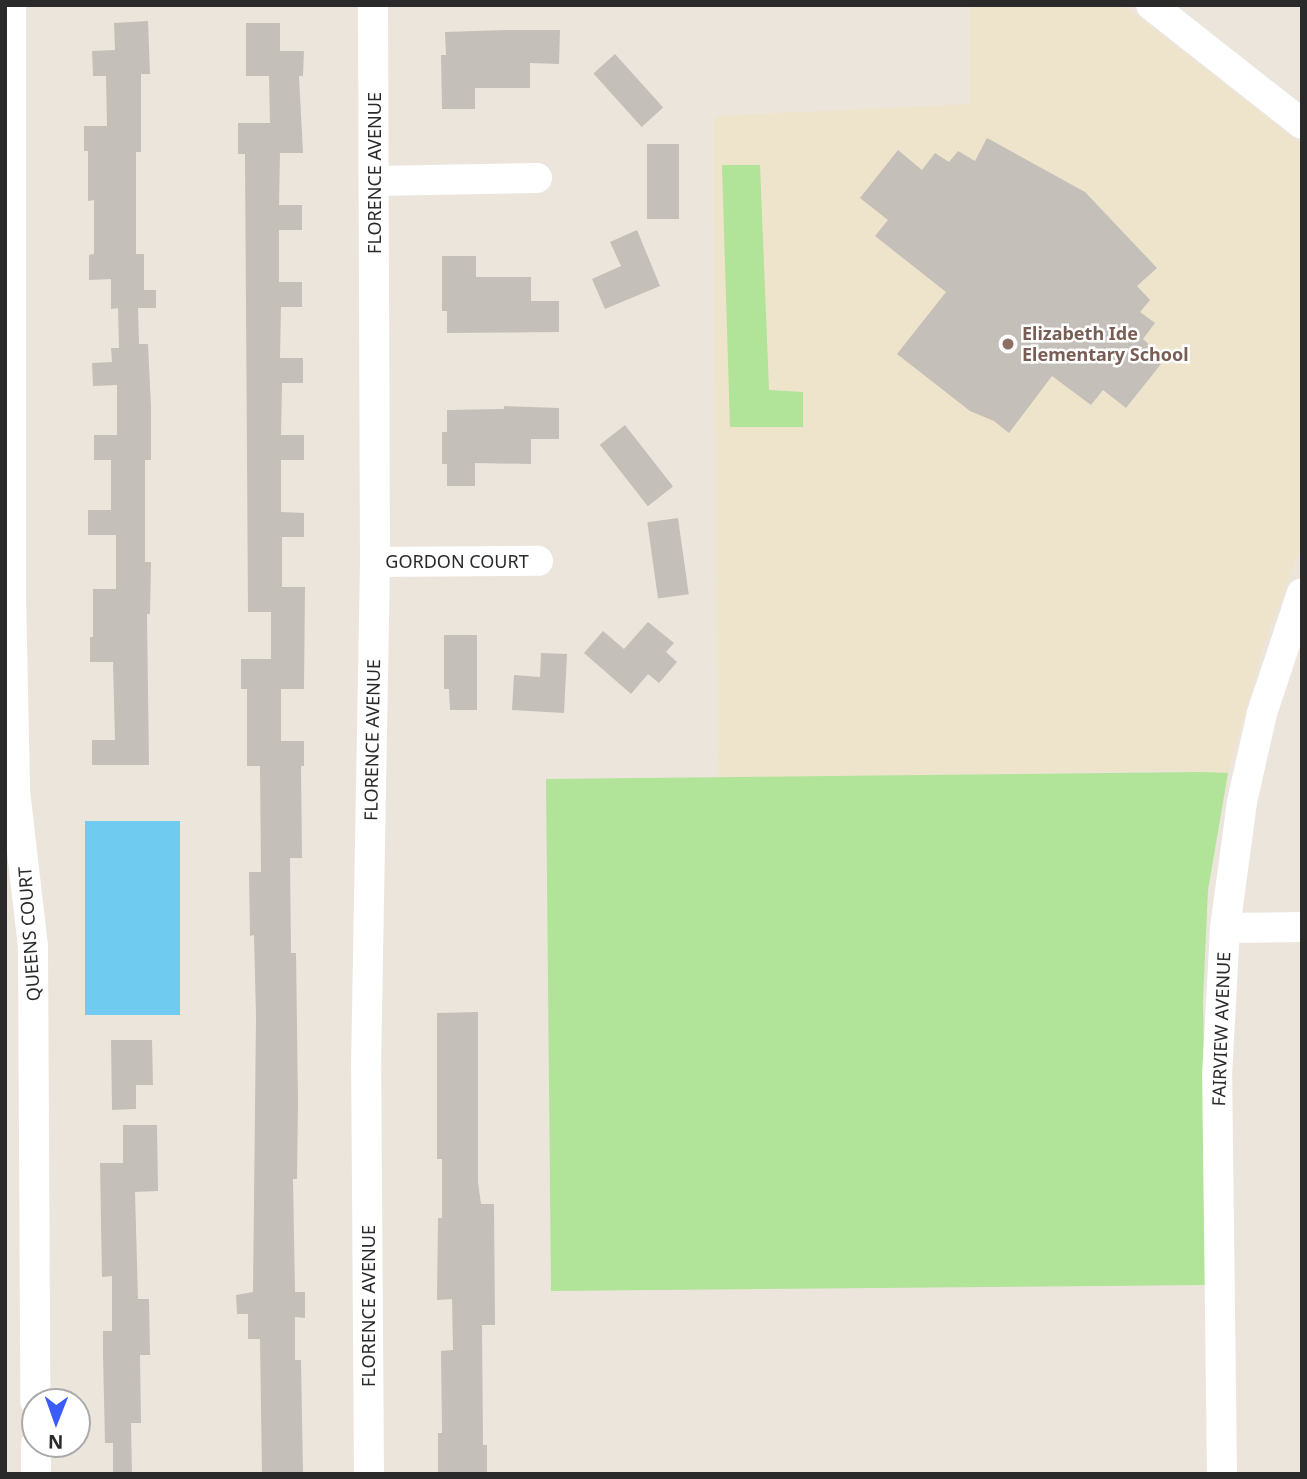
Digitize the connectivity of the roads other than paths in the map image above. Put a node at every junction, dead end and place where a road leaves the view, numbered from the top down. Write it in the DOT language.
graph roads {
  1 [pos="11,5"];
  2 [pos="373,5"];
  3 [pos="1151,5"];
  4 [pos="1302,124"];
  5 [pos="537,178"];
  6 [pos="375,181"];
  7 [pos="538,561"];
  8 [pos="375,562"];
  9 [pos="1302,593"];
  10 [pos="8,595"];
  11 [pos="1302,927"];
  12 [pos="1225,928"];
  13 [pos="35,1388"];
  14 [pos="369,1474"];
  15 [pos="1222,1474"];
  1 -- 10 [label="street, QUEENS COURT"];
  2 -- 6 [label="street, FLORENCE AVENUE"];
  3 -- 4 [label="street"];
  5 -- 6 [label="street"];
  6 -- 8 [label="street, FLORENCE AVENUE"];
  7 -- 8 [label="street, GORDON COURT"];
  8 -- 14 [label="street, FLORENCE AVENUE"];
  9 -- 12 [label="street, FAIRVIEW AVENUE"];
  10 -- 13 [label="street, QUEENS COURT"];
  11 -- 12 [label="street"];
  12 -- 15 [label="street, FAIRVIEW AVENUE"];
}
